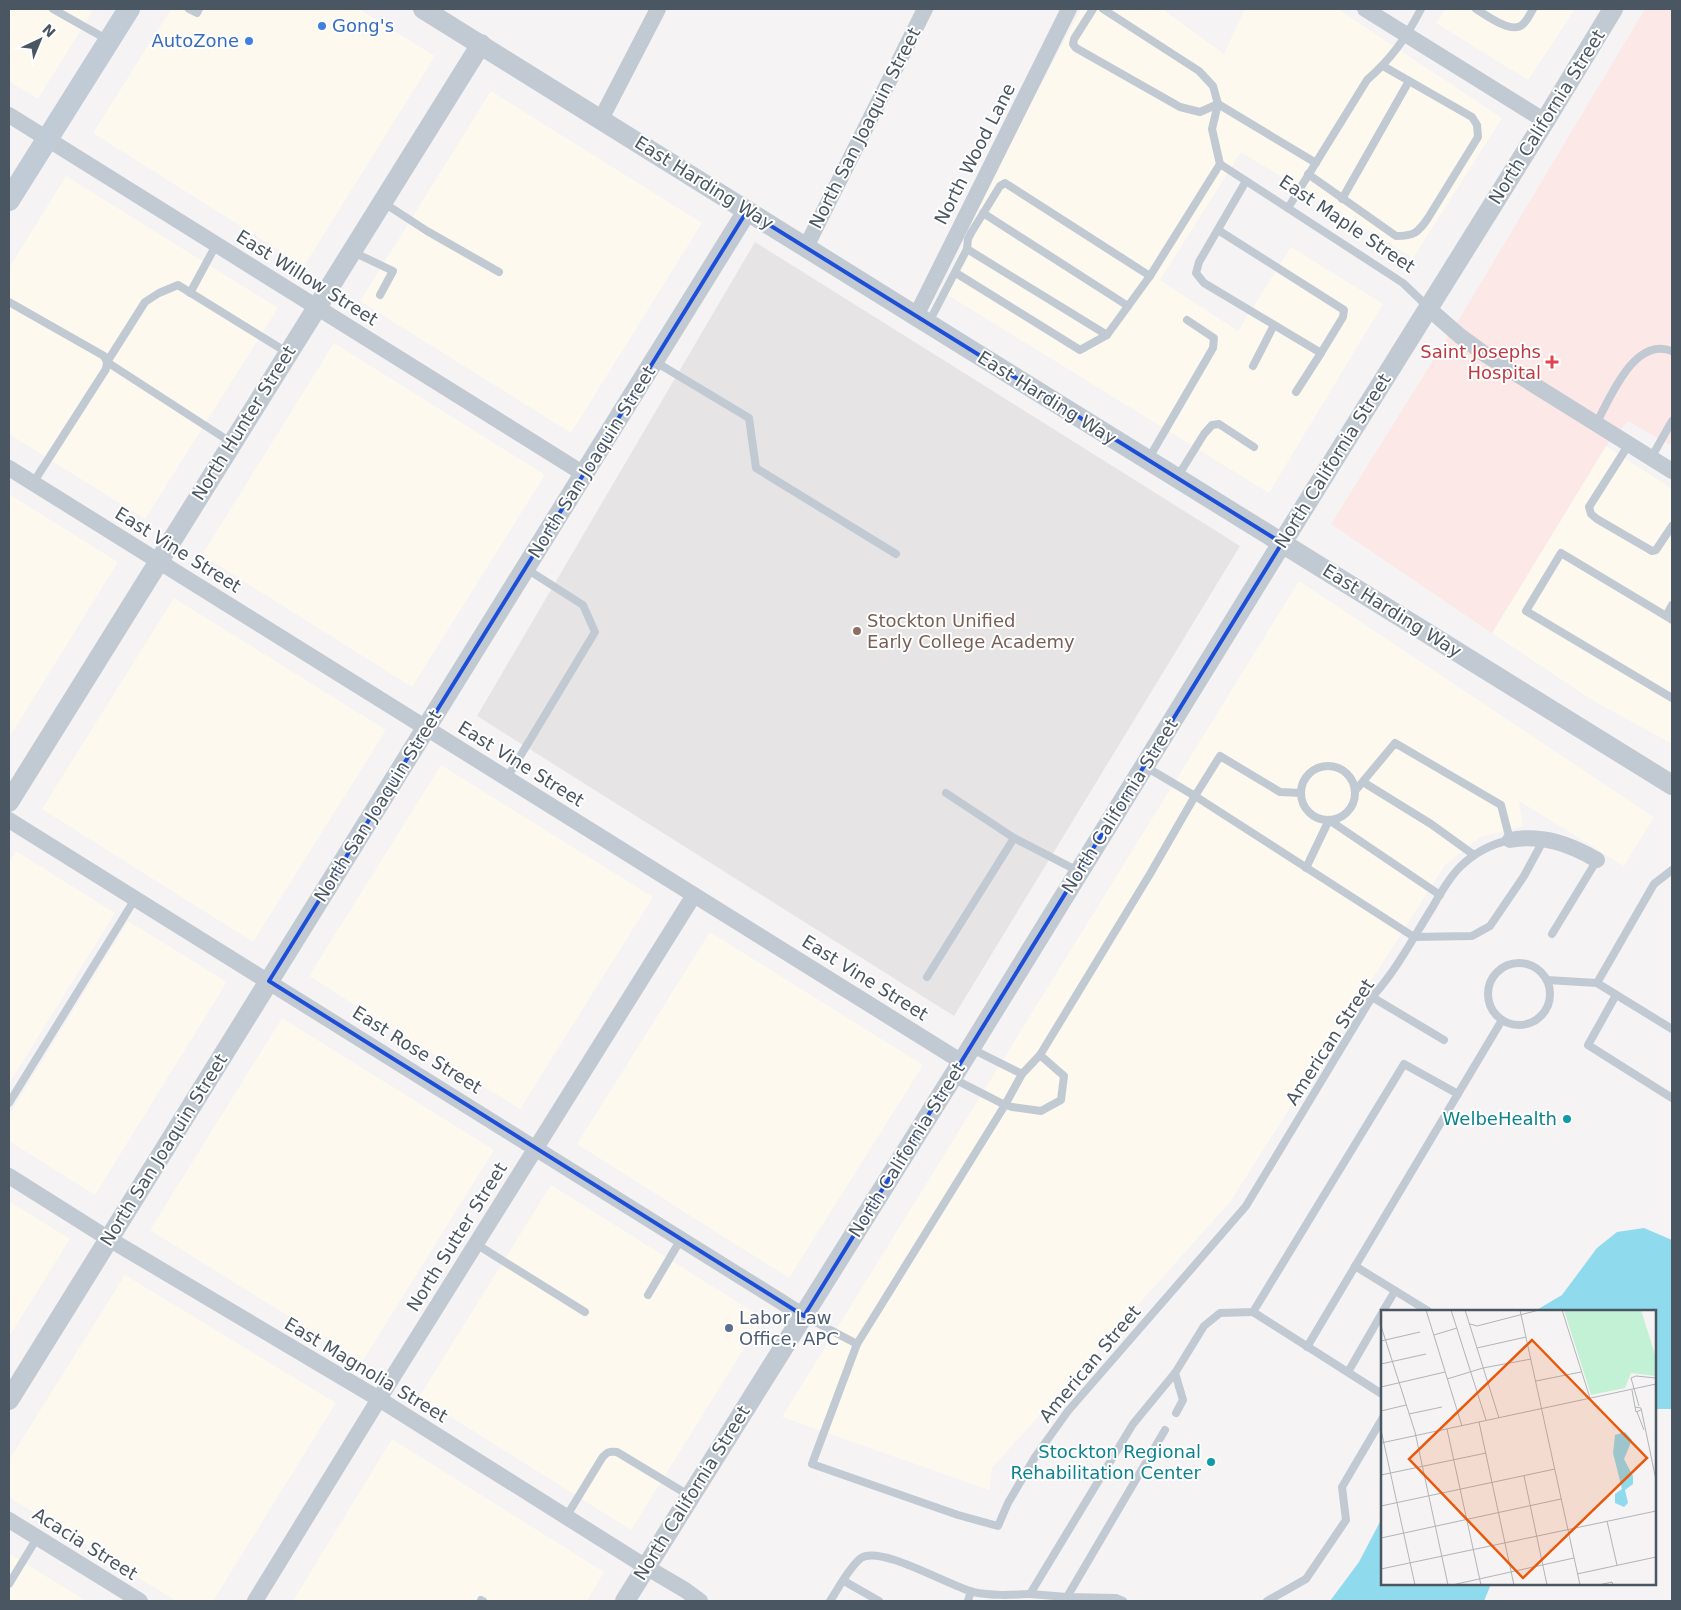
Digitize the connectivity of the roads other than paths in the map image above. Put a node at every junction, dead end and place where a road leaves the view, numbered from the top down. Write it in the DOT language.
graph roads {
  1 [pos="53,9"];
  2 [pos="129,9"];
  3 [pos="189,9"];
  4 [pos="199,9"];
  5 [pos="423,9"];
  6 [pos="658,9"];
  7 [pos="925,9"];
  8 [pos="1069,9"];
  9 [pos="1093,9"];
  10 [pos="1103,9"];
  11 [pos="1365,9"];
  12 [pos="1421,9"];
  13 [pos="1476,9"];
  14 [pos="1533,9"];
  15 [pos="1613,9"];
  16 [pos="1408,35"];
  17 [pos="109,41"];
  18 [pos="480,44"];
  19 [pos="1383,66"];
  20 [pos="1409,81"];
  21 [pos="1218,104"];
  22 [pos="9,115"];
  23 [pos="601,119"];
  24 [pos="1545,121"];
  25 [pos="46,138"];
  26 [pos="1316,162"];
  27 [pos="1220,164"];
  28 [pos="1308,174"];
  29 [pos="1246,180"];
  30 [pos="1342,199"];
  31 [pos="9,200"];
  32 [pos="382,202"];
  33 [pos="1288,208"];
  34 [pos="747,211"];
  35 [pos="982,213"];
  36 [pos="1218,230"];
  37 [pos="216,245"];
  38 [pos="806,247"];
  39 [pos="967,250"];
  40 [pos="351,251"];
  41 [pos="499,272"];
  42 [pos="956,273"];
  43 [pos="1150,276"];
  44 [pos="190,293"];
  45 [pos="380,295"];
  46 [pos="9,302"];
  47 [pos="1128,306"];
  48 [pos="316,307"];
  49 [pos="1428,308"];
  50 [pos="922,320"];
  51 [pos="1187,320"];
  52 [pos="1274,325"];
  53 [pos="1107,334"];
  54 [pos="1672,351"];
  55 [pos="288,352"];
  56 [pos="1321,353"];
  57 [pos="654,360"];
  58 [pos="107,362"];
  59 [pos="1253,366"];
  60 [pos="1296,392"];
  61 [pos="1672,421"];
  62 [pos="1596,424"];
  63 [pos="232,443"];
  64 [pos="1629,444"];
  65 [pos="1254,447"];
  66 [pos="1651,458"];
  67 [pos="1148,460"];
  68 [pos="9,468"];
  69 [pos="1672,471"];
  70 [pos="584,474"];
  71 [pos="1177,478"];
  72 [pos="33,483"];
  73 [pos="1672,526"];
  74 [pos="1282,543"];
  75 [pos="896,554"];
  76 [pos="158,561"];
  77 [pos="526,568"];
  78 [pos="1672,605"];
  79 [pos="1669,618"];
  80 [pos="1672,698"];
  81 [pos="426,728"];
  82 [pos="1144,766"];
  83 [pos="507,778"];
  84 [pos="1363,782"];
  85 [pos="1672,785"];
  86 [pos="1355,791"];
  87 [pos="946,793"];
  88 [pos="1301,793"];
  89 [pos="1195,796"];
  90 [pos="9,802"];
  91 [pos="9,820"];
  92 [pos="1329,820"];
  93 [pos="1014,838"];
  94 [pos="1544,839"];
  95 [pos="1510,840"];
  96 [pos="1474,856"];
  97 [pos="1597,860"];
  98 [pos="1306,868"];
  99 [pos="1672,870"];
  100 [pos="1079,872"];
  101 [pos="1440,894"];
  102 [pos="694,895"];
  103 [pos="136,898"];
  104 [pos="1552,934"];
  105 [pos="1414,937"];
  106 [pos="927,977"];
  107 [pos="1547,980"];
  108 [pos="269,981"];
  109 [pos="1597,983"];
  110 [pos="1616,995"];
  111 [pos="1372,997"];
  112 [pos="1502,1020"];
  113 [pos="1672,1029"];
  114 [pos="1444,1040"];
  115 [pos="1040,1055"];
  116 [pos="961,1063"];
  117 [pos="1022,1074"];
  118 [pos="1458,1094"];
  119 [pos="1672,1098"];
  120 [pos="9,1103"];
  121 [pos="1005,1105"];
  122 [pos="536,1148"];
  123 [pos="9,1176"];
  124 [pos="109,1239"];
  125 [pos="681,1239"];
  126 [pos="476,1244"];
  127 [pos="1355,1266"];
  128 [pos="1395,1291"];
  129 [pos="648,1295"];
  130 [pos="1384,1310"];
  131 [pos="1426,1310"];
  132 [pos="585,1312"];
  133 [pos="1253,1312"];
  134 [pos="1381,1315"];
  135 [pos="804,1316"];
  136 [pos="857,1344"];
  137 [pos="1307,1347"];
  138 [pos="1348,1372"];
  139 [pos="1176,1373"];
  140 [pos="1381,1393"];
  141 [pos="379,1399"];
  142 [pos="9,1400"];
  143 [pos="1176,1413"];
  144 [pos="1381,1421"];
  145 [pos="1165,1430"];
  146 [pos="690,1496"];
  147 [pos="566,1517"];
  148 [pos="9,1520"];
  149 [pos="38,1538"];
  150 [pos="646,1567"];
  151 [pos="844,1581"];
  152 [pos="9,1584"];
  153 [pos="971,1591"];
  154 [pos="1030,1594"];
  155 [pos="1067,1597"];
  156 [pos="140,1601"];
  157 [pos="255,1601"];
  158 [pos="624,1601"];
  159 [pos="700,1601"];
  160 [pos="830,1601"];
  161 [pos="879,1601"];
  162 [pos="968,1601"];
  163 [pos="1123,1601"];
  164 [pos="1267,1601"];
  1 -- 17 [label="lane"];
  2 -- 17 [label="main road"];
  3 -- 4 [label="lane"];
  5 -- 18 [label="street, East Harding Way"];
  6 -- 23 [label="street"];
  7 -- 38 [label="street, North San Joaquin Street"];
  8 -- 50 [label="street, North Wood Lane"];
  9 -- 21 [label="lane"];
  10 -- 21 [label="lane"];
  11 -- 16 [label="street"];
  12 -- 16 [label="lane"];
  13 -- 14 [label="lane"];
  15 -- 24 [label="street, North California Street"];
  16 -- 19 [label="lane"];
  16 -- 24 [label="street"];
  17 -- 25 [label="main road"];
  18 -- 23 [label="street, East Harding Way"];
  18 -- 32 [label="street, North Hunter Street"];
  19 -- 20 [label="lane"];
  19 -- 26 [label="lane"];
  20 -- 30 [label="lane"];
  20 -- 30 [label="lane"];
  21 -- 26 [label="lane"];
  21 -- 27 [label="lane"];
  22 -- 25 [label="street, East Willow Street"];
  23 -- 34 [label="street, East Harding Way"];
  24 -- 49 [label="street, North California Street"];
  25 -- 31 [label="main road"];
  25 -- 37 [label="street, East Willow Street"];
  26 -- 28 [label="lane"];
  27 -- 29 [label="lane, East Maple Street"];
  27 -- 43 [label="lane"];
  28 -- 30 [label="lane"];
  28 -- 33 [label="lane"];
  29 -- 33 [label="lane, East Maple Street"];
  29 -- 36 [label="lane"];
  32 -- 40 [label="street, North Hunter Street"];
  32 -- 41 [label="lane"];
  33 -- 49 [label="lane, East Maple Street"];
  34 -- 38 [label="street, East Harding Way"];
  34 -- 57 [label="street, North San Joaquin Street"];
  35 -- 39 [label="lane"];
  35 -- 43 [label="lane"];
  35 -- 47 [label="lane"];
  36 -- 52 [label="lane"];
  36 -- 56 [label="lane"];
  37 -- 44 [label="lane"];
  37 -- 48 [label="street, East Willow Street"];
  38 -- 50 [label="street, East Harding Way"];
  39 -- 42 [label="lane"];
  39 -- 53 [label="lane"];
  40 -- 45 [label="lane"];
  40 -- 48 [label="street, North Hunter Street"];
  42 -- 50 [label="lane"];
  42 -- 53 [label="lane"];
  43 -- 47 [label="lane"];
  44 -- 55 [label="lane"];
  44 -- 58 [label="lane"];
  46 -- 58 [label="lane"];
  47 -- 53 [label="lane"];
  48 -- 55 [label="street, North Hunter Street"];
  48 -- 70 [label="street, East Willow Street"];
  49 -- 62 [label="street, East Maple Street"];
  49 -- 74 [label="street, North California Street"];
  50 -- 67 [label="street, East Harding Way"];
  51 -- 67 [label="lane"];
  52 -- 56 [label="lane"];
  52 -- 59 [label="lane"];
  54 -- 62 [label="lane"];
  55 -- 63 [label="street, North Hunter Street"];
  56 -- 60 [label="lane"];
  57 -- 70 [label="street, North San Joaquin Street"];
  57 -- 75 [label="lane"];
  58 -- 63 [label="lane"];
  58 -- 72 [label="lane"];
  61 -- 66 [label="lane"];
  62 -- 64 [label="street, East Maple Street"];
  63 -- 76 [label="street, North Hunter Street"];
  64 -- 66 [label="street, East Maple Street"];
  64 -- 73 [label="lane"];
  65 -- 71 [label="lane"];
  66 -- 69 [label="street, East Maple Street"];
  67 -- 71 [label="street, East Harding Way"];
  68 -- 72 [label="street, East Vine Street"];
  70 -- 77 [label="street, North San Joaquin Street"];
  71 -- 74 [label="street, East Harding Way"];
  72 -- 76 [label="street, East Vine Street"];
  74 -- 82 [label="street, North California Street"];
  74 -- 85 [label="street, East Harding Way"];
  76 -- 81 [label="street, East Vine Street"];
  76 -- 90 [label="street, North Hunter Street"];
  77 -- 81 [label="street, North San Joaquin Street"];
  77 -- 83 [label="lane"];
  78 -- 79 [label="lane"];
  79 -- 80 [label="lane"];
  81 -- 83 [label="street, East Vine Street"];
  81 -- 108 [label="street, North San Joaquin Street"];
  82 -- 89 [label="lane"];
  82 -- 100 [label="street, North California Street"];
  83 -- 102 [label="street, East Vine Street"];
  84 -- 86 [label="lane"];
  84 -- 95 [label="lane"];
  84 -- 96 [label="lane"];
  86 -- 88 [label="lane"];
  86 -- 92 [label="lane"];
  87 -- 93 [label="lane"];
  88 -- 89 [label="lane, American Street"];
  88 -- 92 [label="lane"];
  89 -- 98 [label="lane"];
  89 -- 115 [label="lane, American Street"];
  91 -- 103 [label="street, East Rose Street"];
  92 -- 98 [label="lane"];
  92 -- 101 [label="lane"];
  93 -- 100 [label="lane"];
  93 -- 106 [label="lane"];
  94 -- 95 [label="street"];
  94 -- 97 [label="street"];
  94 -- 105 [label="lane"];
  95 -- 96 [label="lane, American Street"];
  96 -- 101 [label="lane, American Street"];
  97 -- 104 [label="lane"];
  98 -- 105 [label="lane"];
  99 -- 109 [label="lane"];
  100 -- 116 [label="street, North California Street"];
  101 -- 105 [label="lane, American Street"];
  102 -- 116 [label="street, East Vine Street"];
  102 -- 122 [label="street, North Sutter Street"];
  103 -- 108 [label="street, East Rose Street"];
  103 -- 120 [label="lane"];
  105 -- 111 [label="lane, American Street"];
  107 -- 109 [label="lane"];
  107 -- 112 [label="lane"];
  107 -- 112 [label="lane"];
  108 -- 122 [label="street, East Rose Street"];
  108 -- 124 [label="street, North San Joaquin Street"];
  109 -- 110 [label="lane"];
  110 -- 113 [label="lane"];
  110 -- 119 [label="lane"];
  111 -- 114 [label="lane"];
  111 -- 136 [label="lane, American Street"];
  112 -- 118 [label="lane"];
  115 -- 117 [label="lane, American Street"];
  115 -- 121 [label="lane"];
  116 -- 117 [label="lane"];
  116 -- 121 [label="lane"];
  116 -- 135 [label="street, North California Street"];
  117 -- 121 [label="lane, American Street"];
  118 -- 127 [label="lane"];
  118 -- 133 [label="lane"];
  121 -- 136 [label="lane, American Street"];
  122 -- 125 [label="street, East Rose Street"];
  122 -- 126 [label="street, North Sutter Street"];
  123 -- 124 [label="street, East Magnolia Street"];
  124 -- 141 [label="street, East Magnolia Street"];
  124 -- 142 [label="street, North San Joaquin Street"];
  125 -- 129 [label="lane"];
  125 -- 135 [label="street, East Rose Street"];
  126 -- 132 [label="lane"];
  126 -- 141 [label="street, North Sutter Street"];
  127 -- 128 [label="lane"];
  127 -- 137 [label="lane"];
  128 -- 130 [label="lane"];
  128 -- 131 [label="lane"];
  133 -- 137 [label="lane"];
  133 -- 139 [label="lane"];
  134 -- 138 [label="lane"];
  135 -- 136 [label="lane"];
  135 -- 146 [label="street, North California Street"];
  137 -- 138 [label="lane"];
  138 -- 140 [label="lane"];
  139 -- 143 [label="lane"];
  139 -- 154 [label="lane"];
  141 -- 147 [label="street, East Magnolia Street"];
  141 -- 157 [label="street, North Sutter Street"];
  144 -- 164 [label="lane"];
  145 -- 155 [label="lane"];
  146 -- 147 [label="lane"];
  146 -- 150 [label="street, North California Street"];
  147 -- 150 [label="street, East Magnolia Street"];
  148 -- 149 [label="street, Acacia Street"];
  149 -- 152 [label="lane"];
  149 -- 156 [label="street, Acacia Street"];
  150 -- 158 [label="street, North California Street"];
  150 -- 159 [label="street, East Magnolia Street"];
  151 -- 153 [label="lane"];
  151 -- 160 [label="lane"];
  151 -- 161 [label="lane"];
  153 -- 154 [label="lane"];
  153 -- 162 [label="lane"];
  154 -- 155 [label="lane"];
  155 -- 163 [label="lane"];
}
